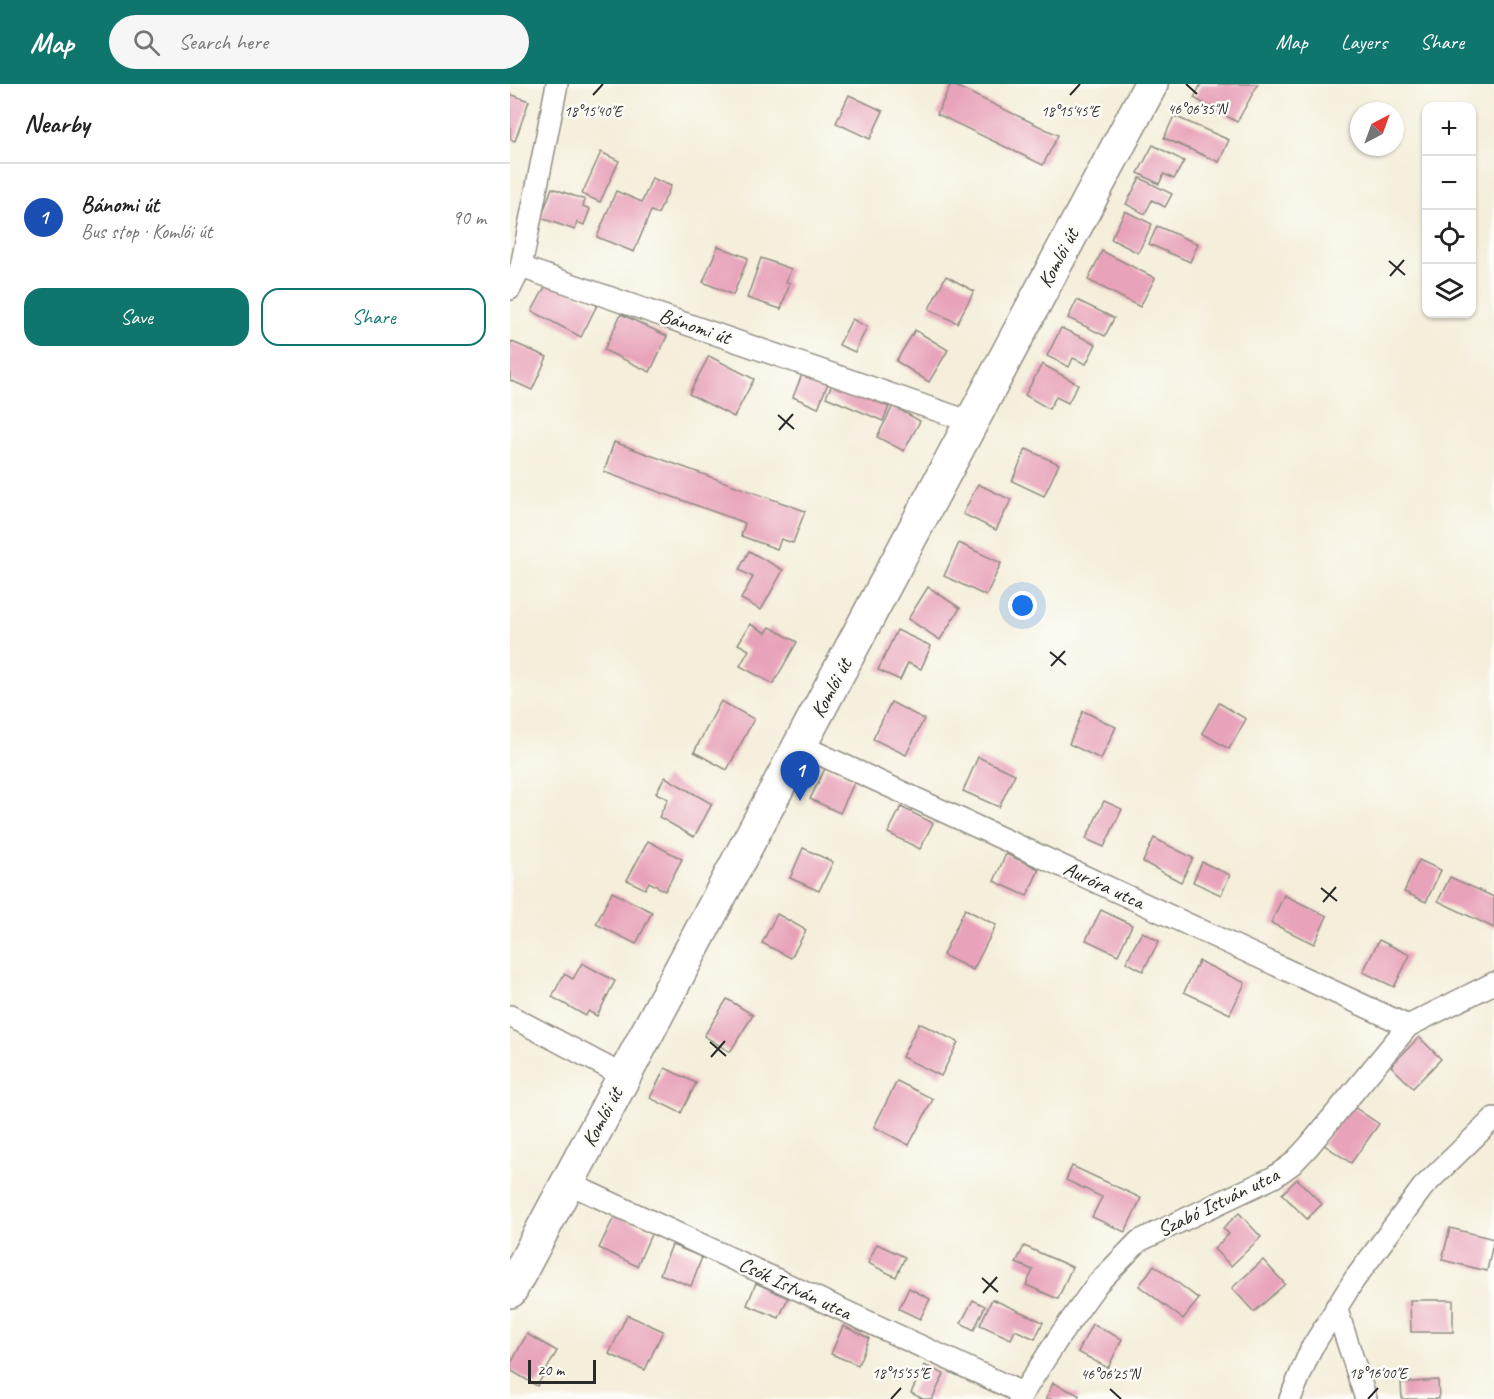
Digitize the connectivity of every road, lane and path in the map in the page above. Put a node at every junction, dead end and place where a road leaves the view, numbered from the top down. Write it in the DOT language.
graph roads {
  1 [pos="557,84"];
  2 [pos="1151,84"];
  3 [pos="521,267"];
  4 [pos="510,289"];
  5 [pos="971,422"];
  6 [pos="800,745"];
  7 [pos="1494,983"];
  8 [pos="510,1016"];
  9 [pos="1408,1026"];
  10 [pos="624,1076"];
  11 [pos="1494,1118"];
  12 [pos="568,1183"];
  13 [pos="510,1292"];
  14 [pos="1336,1307"];
  15 [pos="1021,1396"];
  16 [pos="1290,1399"];
  17 [pos="1366,1399"];
  1 -- 3 [label="street"];
  2 -- 5 [label="main road, Komlói út"];
  3 -- 4 [label="street"];
  3 -- 5 [label="street, Bánomi út"];
  5 -- 6 [label="main road, Komlói út"];
  6 -- 9 [label="street, Auróra utca"];
  6 -- 10 [label="main road, Komlói út"];
  7 -- 9 [label="street, Szabó István utca"];
  8 -- 10 [label="street"];
  9 -- 15 [label="street, Szabó István utca"];
  10 -- 12 [label="main road, Komlói út"];
  11 -- 14 [label="street"];
  12 -- 13 [label="main road, Komlói út"];
  12 -- 15 [label="street, Csók István utca"];
  14 -- 16 [label="street"];
  14 -- 17 [label="street"];
}
